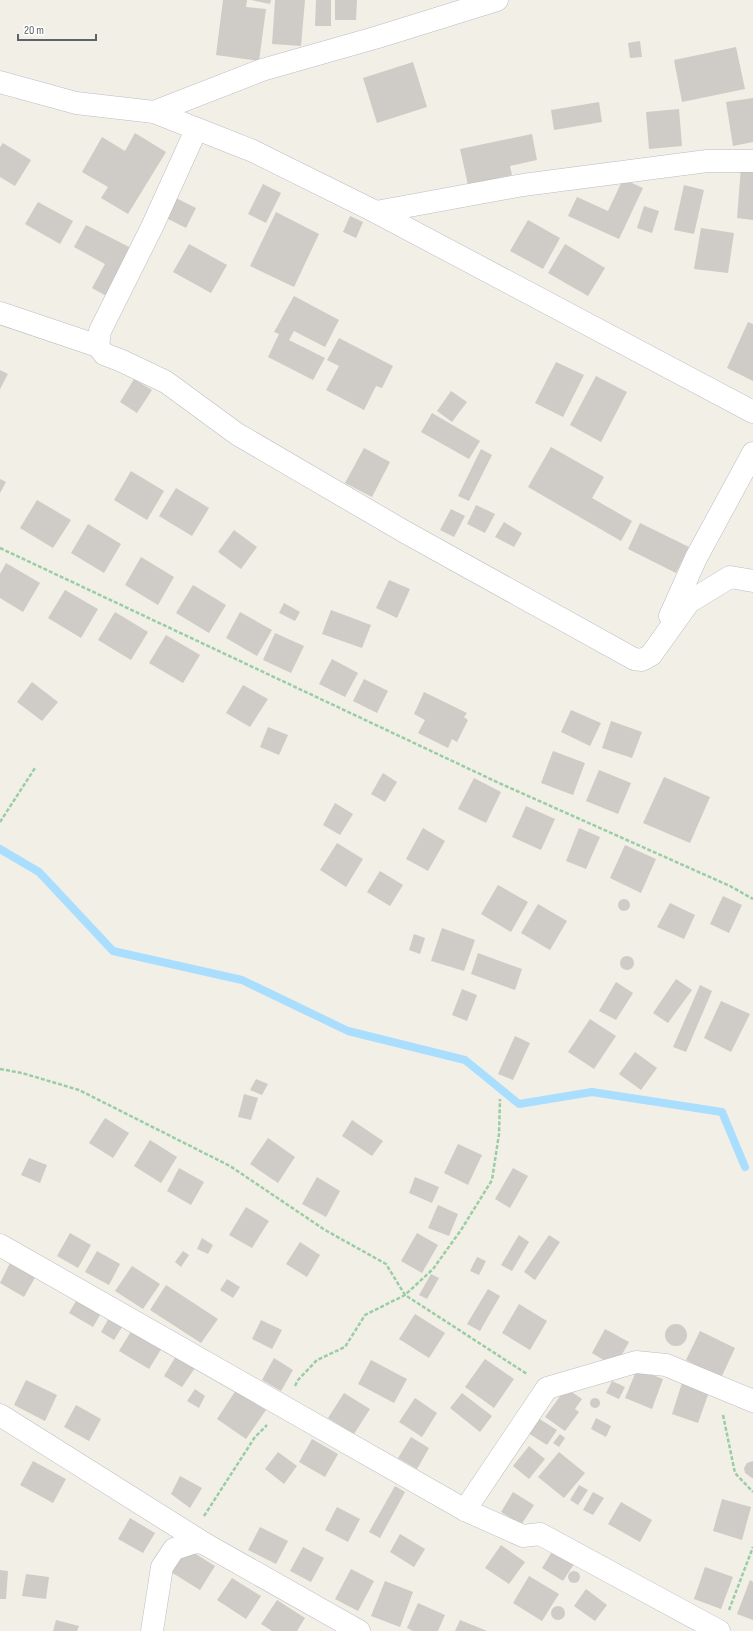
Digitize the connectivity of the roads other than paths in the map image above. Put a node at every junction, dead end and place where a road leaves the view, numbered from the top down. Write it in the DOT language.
graph roads {
  1 [pos="497,0"];
  2 [pos="0,82"];
  3 [pos="154,112"];
  4 [pos="196,130"];
  5 [pos="753,161"];
  6 [pos="376,212"];
  7 [pos="0,314"];
  8 [pos="98,346"];
  9 [pos="753,412"];
  10 [pos="753,453"];
  11 [pos="753,581"];
  12 [pos="651,655"];
  13 [pos="0,1245"];
  14 [pos="753,1401"];
  15 [pos="0,1415"];
  16 [pos="465,1510"];
  17 [pos="200,1540"];
  18 [pos="723,1624"];
  19 [pos="152,1631"];
  20 [pos="359,1631"];
  1 -- 3 [label="street"];
  2 -- 3 [label="street"];
  3 -- 4 [label="street"];
  4 -- 6 [label="street"];
  4 -- 8 [label="street"];
  5 -- 6 [label="street"];
  6 -- 9 [label="street"];
  7 -- 8 [label="street"];
  8 -- 12 [label="street"];
  10 -- 12 [label="street"];
  11 -- 12 [label="street"];
  13 -- 16 [label="street"];
  14 -- 16 [label="street"];
  15 -- 17 [label="street"];
  16 -- 18 [label="street"];
  17 -- 19 [label="street"];
  17 -- 20 [label="street"];
}
